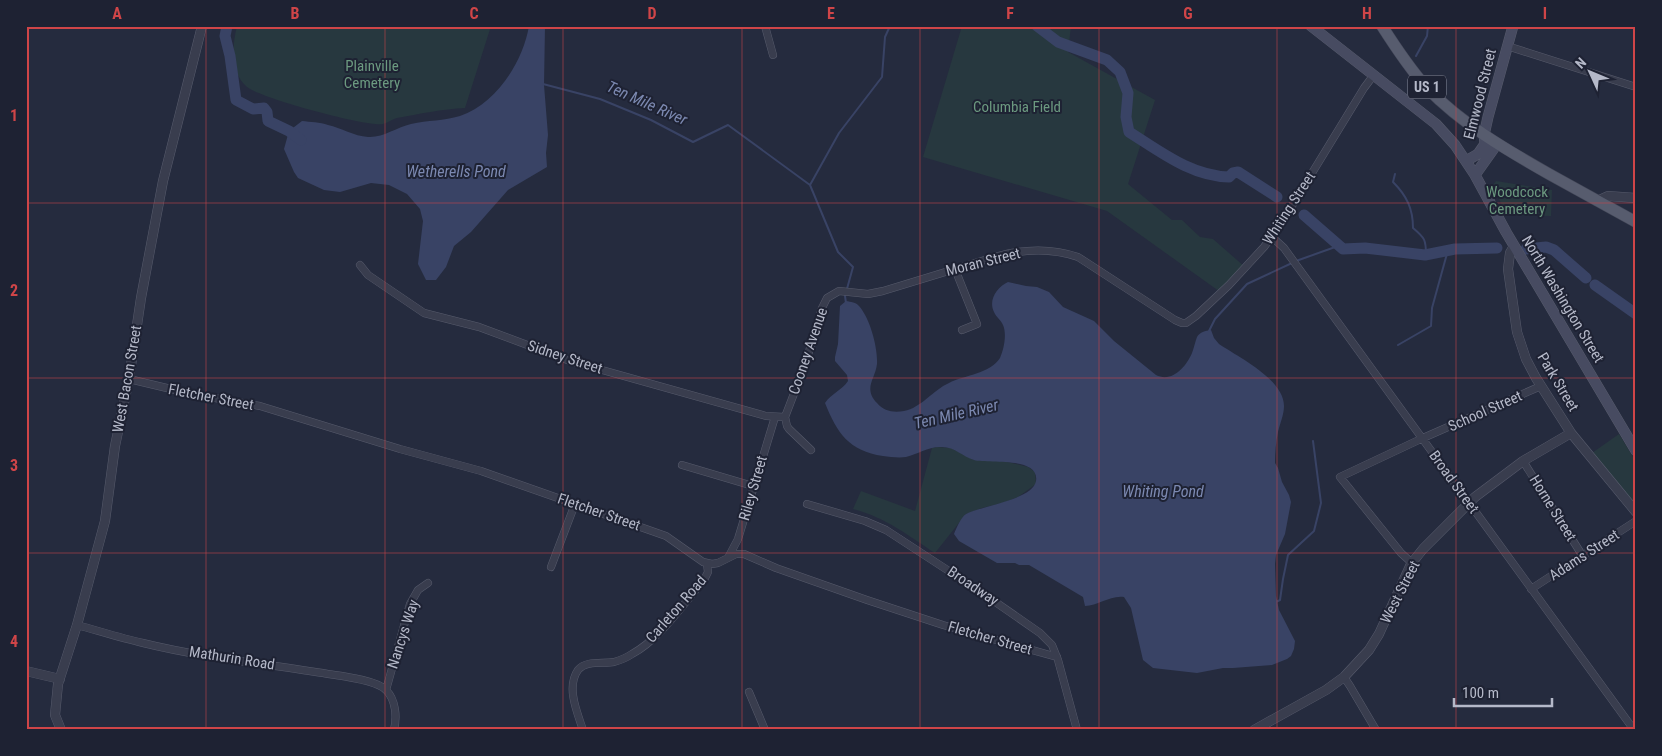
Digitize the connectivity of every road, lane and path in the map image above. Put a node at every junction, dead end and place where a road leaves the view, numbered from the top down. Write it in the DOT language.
graph roads {
  1 [pos="202,26"];
  2 [pos="765,26"];
  3 [pos="1311,26"];
  4 [pos="1382,26"];
  5 [pos="1512,26"];
  6 [pos="1507,46"];
  7 [pos="773,55"];
  8 [pos="1373,76"];
  9 [pos="1636,87"];
  10 [pos="1484,136"];
  11 [pos="1498,144"];
  12 [pos="1466,161"];
  13 [pos="1475,175"];
  14 [pos="1636,198"];
  15 [pos="1597,201"];
  16 [pos="1636,222"];
  17 [pos="1272,237"];
  18 [pos="1514,246"];
  19 [pos="360,265"];
  20 [pos="955,269"];
  21 [pos="883,292"];
  22 [pos="1186,323"];
  23 [pos="962,330"];
  24 [pos="129,379"];
  25 [pos="1541,386"];
  26 [pos="774,417"];
  27 [pos="785,417"];
  28 [pos="1571,433"];
  29 [pos="1423,438"];
  30 [pos="811,450"];
  31 [pos="1636,451"];
  32 [pos="1523,461"];
  33 [pos="682,465"];
  34 [pos="753,486"];
  35 [pos="1469,503"];
  36 [pos="575,504"];
  37 [pos="807,504"];
  38 [pos="1636,512"];
  39 [pos="1636,521"];
  40 [pos="1582,555"];
  41 [pos="728,558"];
  42 [pos="1412,562"];
  43 [pos="707,564"];
  44 [pos="551,567"];
  45 [pos="428,583"];
  46 [pos="1531,589"];
  47 [pos="77,625"];
  48 [pos="1056,657"];
  49 [pos="26,671"];
  50 [pos="1344,677"];
  51 [pos="60,679"];
  52 [pos="386,690"];
  53 [pos="748,692"];
  54 [pos="1257,729"];
  55 [pos="61,730"];
  56 [pos="394,730"];
  57 [pos="583,730"];
  58 [pos="765,730"];
  59 [pos="1077,730"];
  60 [pos="1376,730"];
  61 [pos="1634,730"];
  1 -- 24 [label="street, West Bacon Street"];
  2 -- 7 [label="street"];
  3 -- 8 [label="main road"];
  4 -- 10 [label="main road, US 1"];
  5 -- 6 [label="main road, Elmwood Street"];
  6 -- 9 [label="street"];
  6 -- 10 [label="main road, Elmwood Street"];
  8 -- 12 [label="main road"];
  8 -- 17 [label="street, Whiting Street"];
  10 -- 11 [label="main road, US 1"];
  10 -- 12 [label="main road, Elmwood Street"];
  11 -- 13 [label="main road, Elmwood Street"];
  11 -- 15 [label="main road, US 1"];
  12 -- 13 [label="main road, North Washington Street"];
  13 -- 18 [label="main road, North Washington Street"];
  14 -- 15 [label="street"];
  15 -- 16 [label="main road, US 1"];
  17 -- 22 [label="street, Whiting Street"];
  17 -- 29 [label="street, Broad Street"];
  18 -- 25 [label="street, Park Street"];
  18 -- 31 [label="main road, North Washington Street"];
  19 -- 26 [label="street, Sidney Street"];
  20 -- 21 [label="street, Moran Street"];
  20 -- 22 [label="street, Moran Street"];
  20 -- 23 [label="street"];
  21 -- 27 [label="street, Cooney Avenue"];
  24 -- 36 [label="street, Fletcher Street"];
  24 -- 47 [label="street, West Bacon Street"];
  25 -- 28 [label="street, Park Street"];
  25 -- 29 [label="street, School Street"];
  26 -- 27 [label="street, Sidney Street"];
  26 -- 34 [label="street, Riley Street"];
  27 -- 30 [label="street"];
  28 -- 32 [label="street, West Street"];
  28 -- 38 [label="street, Park Street"];
  29 -- 35 [label="street, Broad Street"];
  29 -- 42 [label="street, School Street"];
  32 -- 35 [label="street, West Street"];
  32 -- 40 [label="street, Horne Street"];
  33 -- 34 [label="street"];
  34 -- 41 [label="street, Riley Street"];
  35 -- 42 [label="street, West Street"];
  35 -- 46 [label="street, Broad Street"];
  36 -- 43 [label="street, Fletcher Street"];
  36 -- 44 [label="street"];
  37 -- 48 [label="street, Broadway"];
  39 -- 40 [label="street, Adams Street"];
  40 -- 46 [label="street, Adams Street"];
  41 -- 43 [label="street, Fletcher Street"];
  41 -- 48 [label="street, Fletcher Street"];
  42 -- 50 [label="street, West Street"];
  43 -- 57 [label="street, Carleton Road"];
  45 -- 52 [label="street, Nancys Way"];
  46 -- 61 [label="street, Broad Street"];
  47 -- 51 [label="street, West Bacon Street"];
  47 -- 52 [label="street, Mathurin Road"];
  48 -- 59 [label="street, Broadway"];
  49 -- 51 [label="street"];
  50 -- 54 [label="street, West Street"];
  50 -- 60 [label="street"];
  51 -- 55 [label="street, West Bacon Street"];
  52 -- 56 [label="street"];
  53 -- 58 [label="street"];
}
